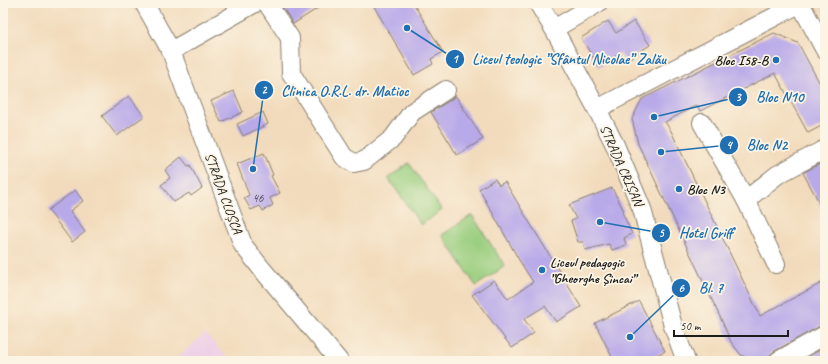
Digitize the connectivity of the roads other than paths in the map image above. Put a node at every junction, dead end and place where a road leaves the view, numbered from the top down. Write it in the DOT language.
graph roads {
  1 [pos="144,3"];
  2 [pos="255,3"];
  3 [pos="267,3"];
  4 [pos="538,3"];
  5 [pos="598,3"];
  6 [pos="800,3"];
  7 [pos="554,29"];
  8 [pos="825,50"];
  9 [pos="171,51"];
  10 [pos="446,90"];
  11 [pos="597,109"];
  12 [pos="702,123"];
  13 [pos="825,149"];
  14 [pos="746,200"];
  15 [pos="776,264"];
  16 [pos="825,335"];
  17 [pos="339,361"];
  18 [pos="686,361"];
  19 [pos="778,361"];
  1 -- 9 [label="street, STRADA CLOȘCA"];
  2 -- 9 [label="street"];
  3 -- 10 [label="street"];
  4 -- 7 [label="street, STRADA CRIȘAN"];
  5 -- 7 [label="street"];
  6 -- 8 [label="street"];
  6 -- 11 [label="street"];
  7 -- 11 [label="street, STRADA CRIȘAN"];
  9 -- 17 [label="street, STRADA CLOȘCA"];
  11 -- 18 [label="street, STRADA CRIȘAN"];
  12 -- 14 [label="street"];
  13 -- 14 [label="street"];
  14 -- 15 [label="street"];
  16 -- 19 [label="street"];
}
